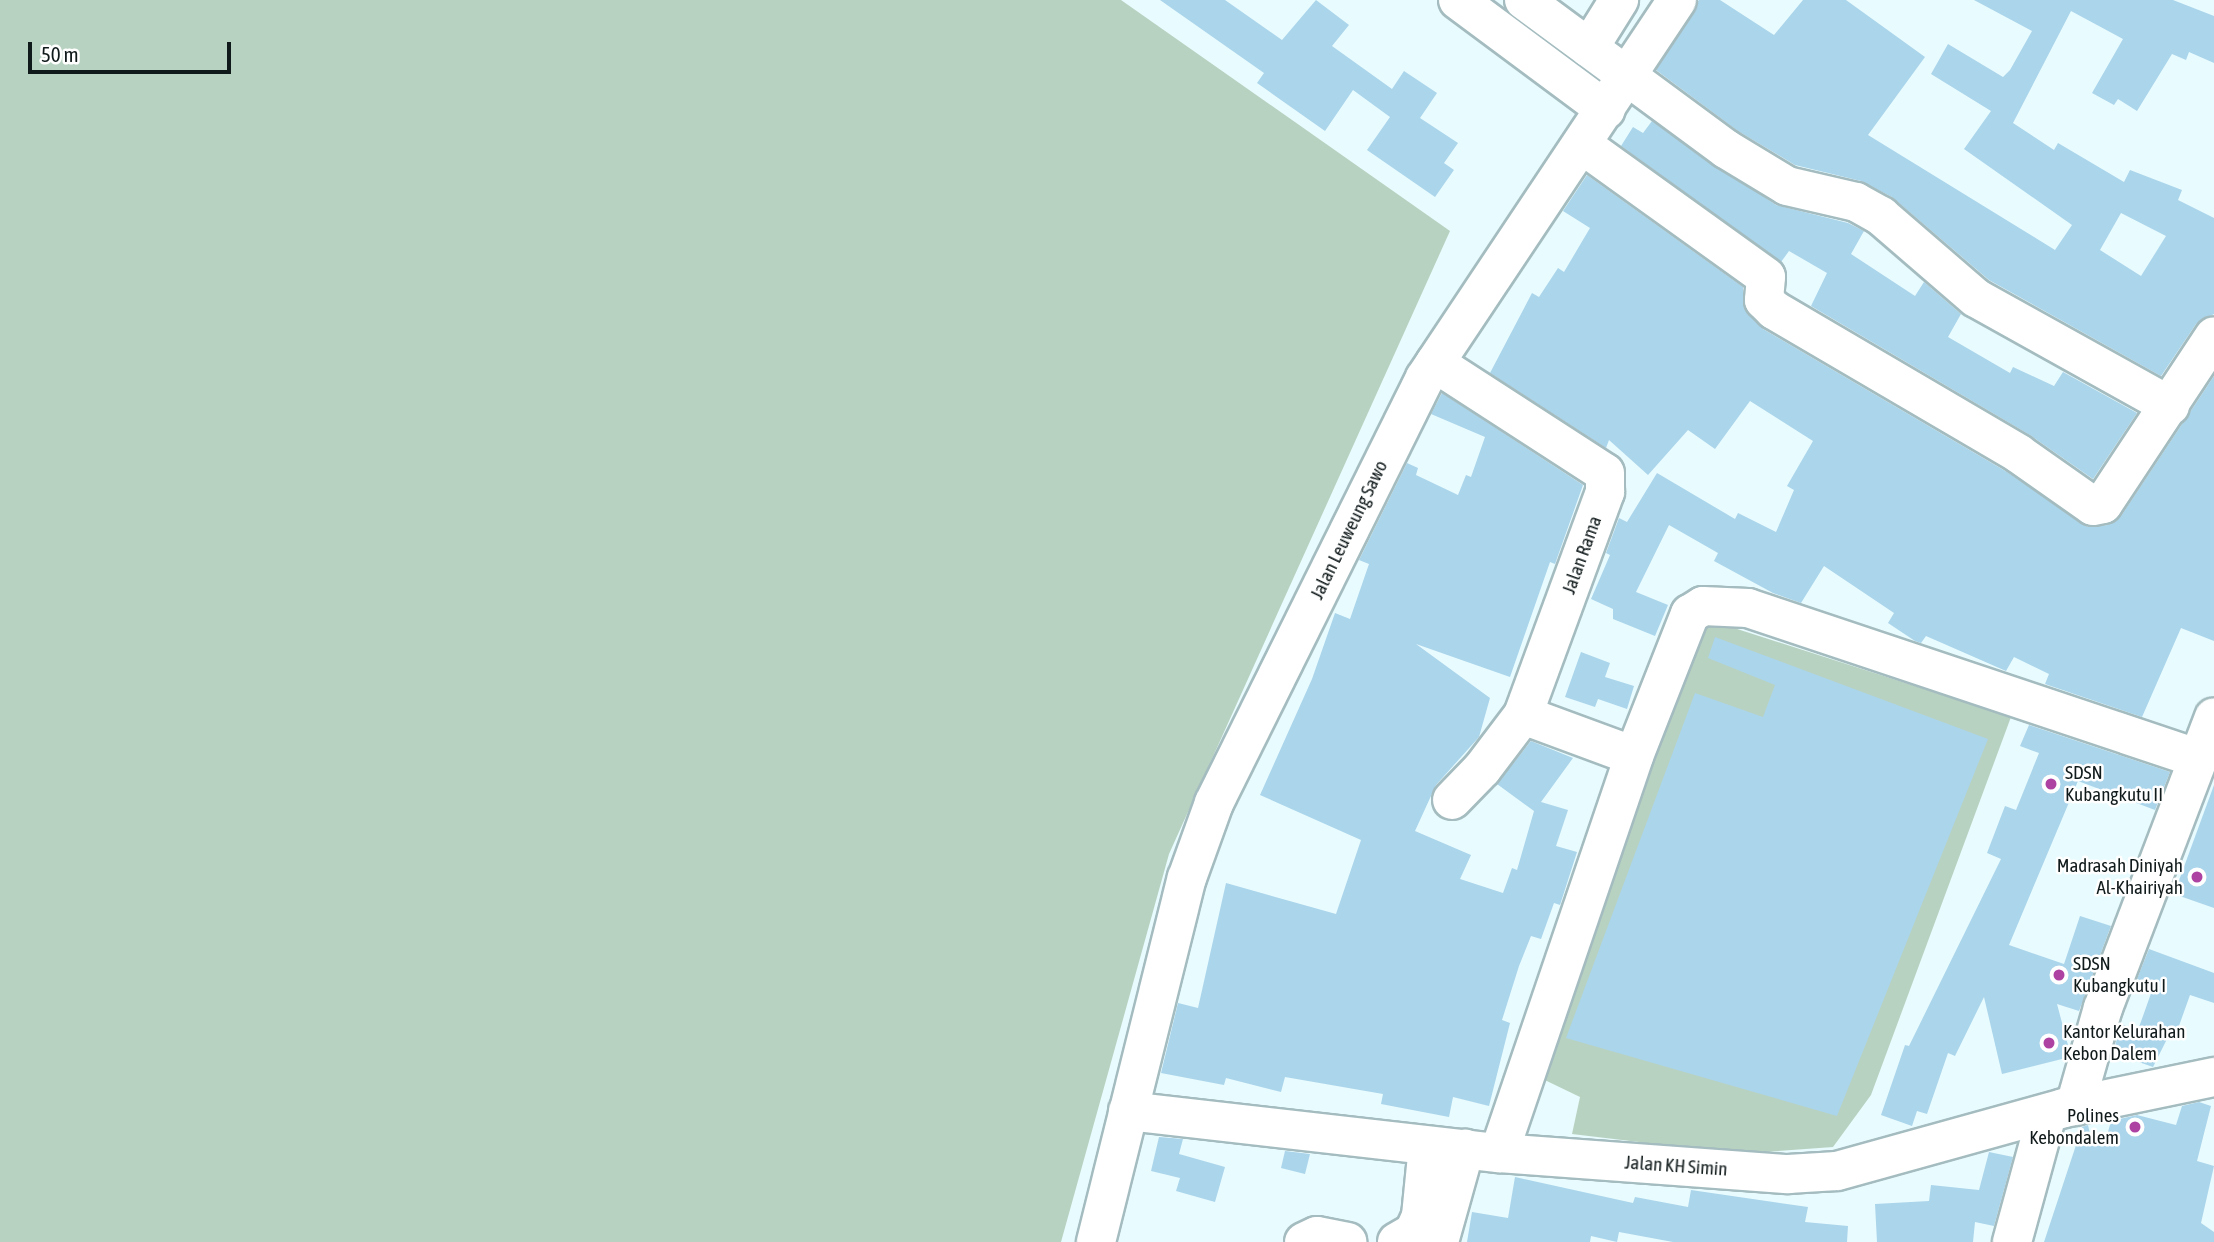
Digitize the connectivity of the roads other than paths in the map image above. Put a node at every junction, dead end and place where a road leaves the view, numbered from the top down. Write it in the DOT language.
graph roads {
  1 [pos="1458,0"];
  2 [pos="1524,0"];
  3 [pos="1619,0"];
  4 [pos="1678,0"];
  5 [pos="1561,11"];
  6 [pos="1589,48"];
  7 [pos="1534,57"];
  8 [pos="1628,79"];
  9 [pos="1606,110"];
  10 [pos="1584,146"];
  11 [pos="2214,336"];
  12 [pos="1435,363"];
  13 [pos="2170,406"];
  14 [pos="1523,715"];
  15 [pos="2214,717"];
  16 [pos="1634,756"];
  17 [pos="2196,758"];
  18 [pos="1452,800"];
  19 [pos="2214,1077"];
  20 [pos="2061,1110"];
  21 [pos="1128,1111"];
  22 [pos="1464,1150"];
  23 [pos="1096,1242"];
  24 [pos="1304,1242"];
  25 [pos="1347,1242"];
  26 [pos="1397,1242"];
  27 [pos="1439,1242"];
  28 [pos="2012,1242"];
  1 -- 7 [label="street"];
  2 -- 5 [label="street"];
  3 -- 6 [label="street"];
  4 -- 8 [label="street, Jalan Leuweung Sawo"];
  5 -- 6 [label="street"];
  5 -- 7 [label="street"];
  6 -- 8 [label="street"];
  7 -- 9 [label="street"];
  8 -- 9 [label="street, Jalan Leuweung Sawo"];
  8 -- 13 [label="street"];
  9 -- 10 [label="street, Jalan Leuweung Sawo"];
  10 -- 12 [label="street, Jalan Leuweung Sawo"];
  10 -- 13 [label="street"];
  11 -- 13 [label="street"];
  12 -- 14 [label="street, Jalan Rama"];
  12 -- 21 [label="street, Jalan Leuweung Sawo"];
  14 -- 16 [label="street"];
  14 -- 18 [label="street"];
  15 -- 17 [label="street"];
  16 -- 17 [label="street"];
  16 -- 22 [label="street"];
  17 -- 20 [label="street"];
  19 -- 20 [label="street, Jalan KH Simin"];
  20 -- 22 [label="street, Jalan KH Simin"];
  20 -- 28 [label="street"];
  21 -- 22 [label="street, Jalan KH Simin"];
  21 -- 23 [label="street, Jalan Leuweung Sawo"];
  22 -- 26 [label="street"];
  22 -- 27 [label="street"];
  24 -- 25 [label="street"];
}
